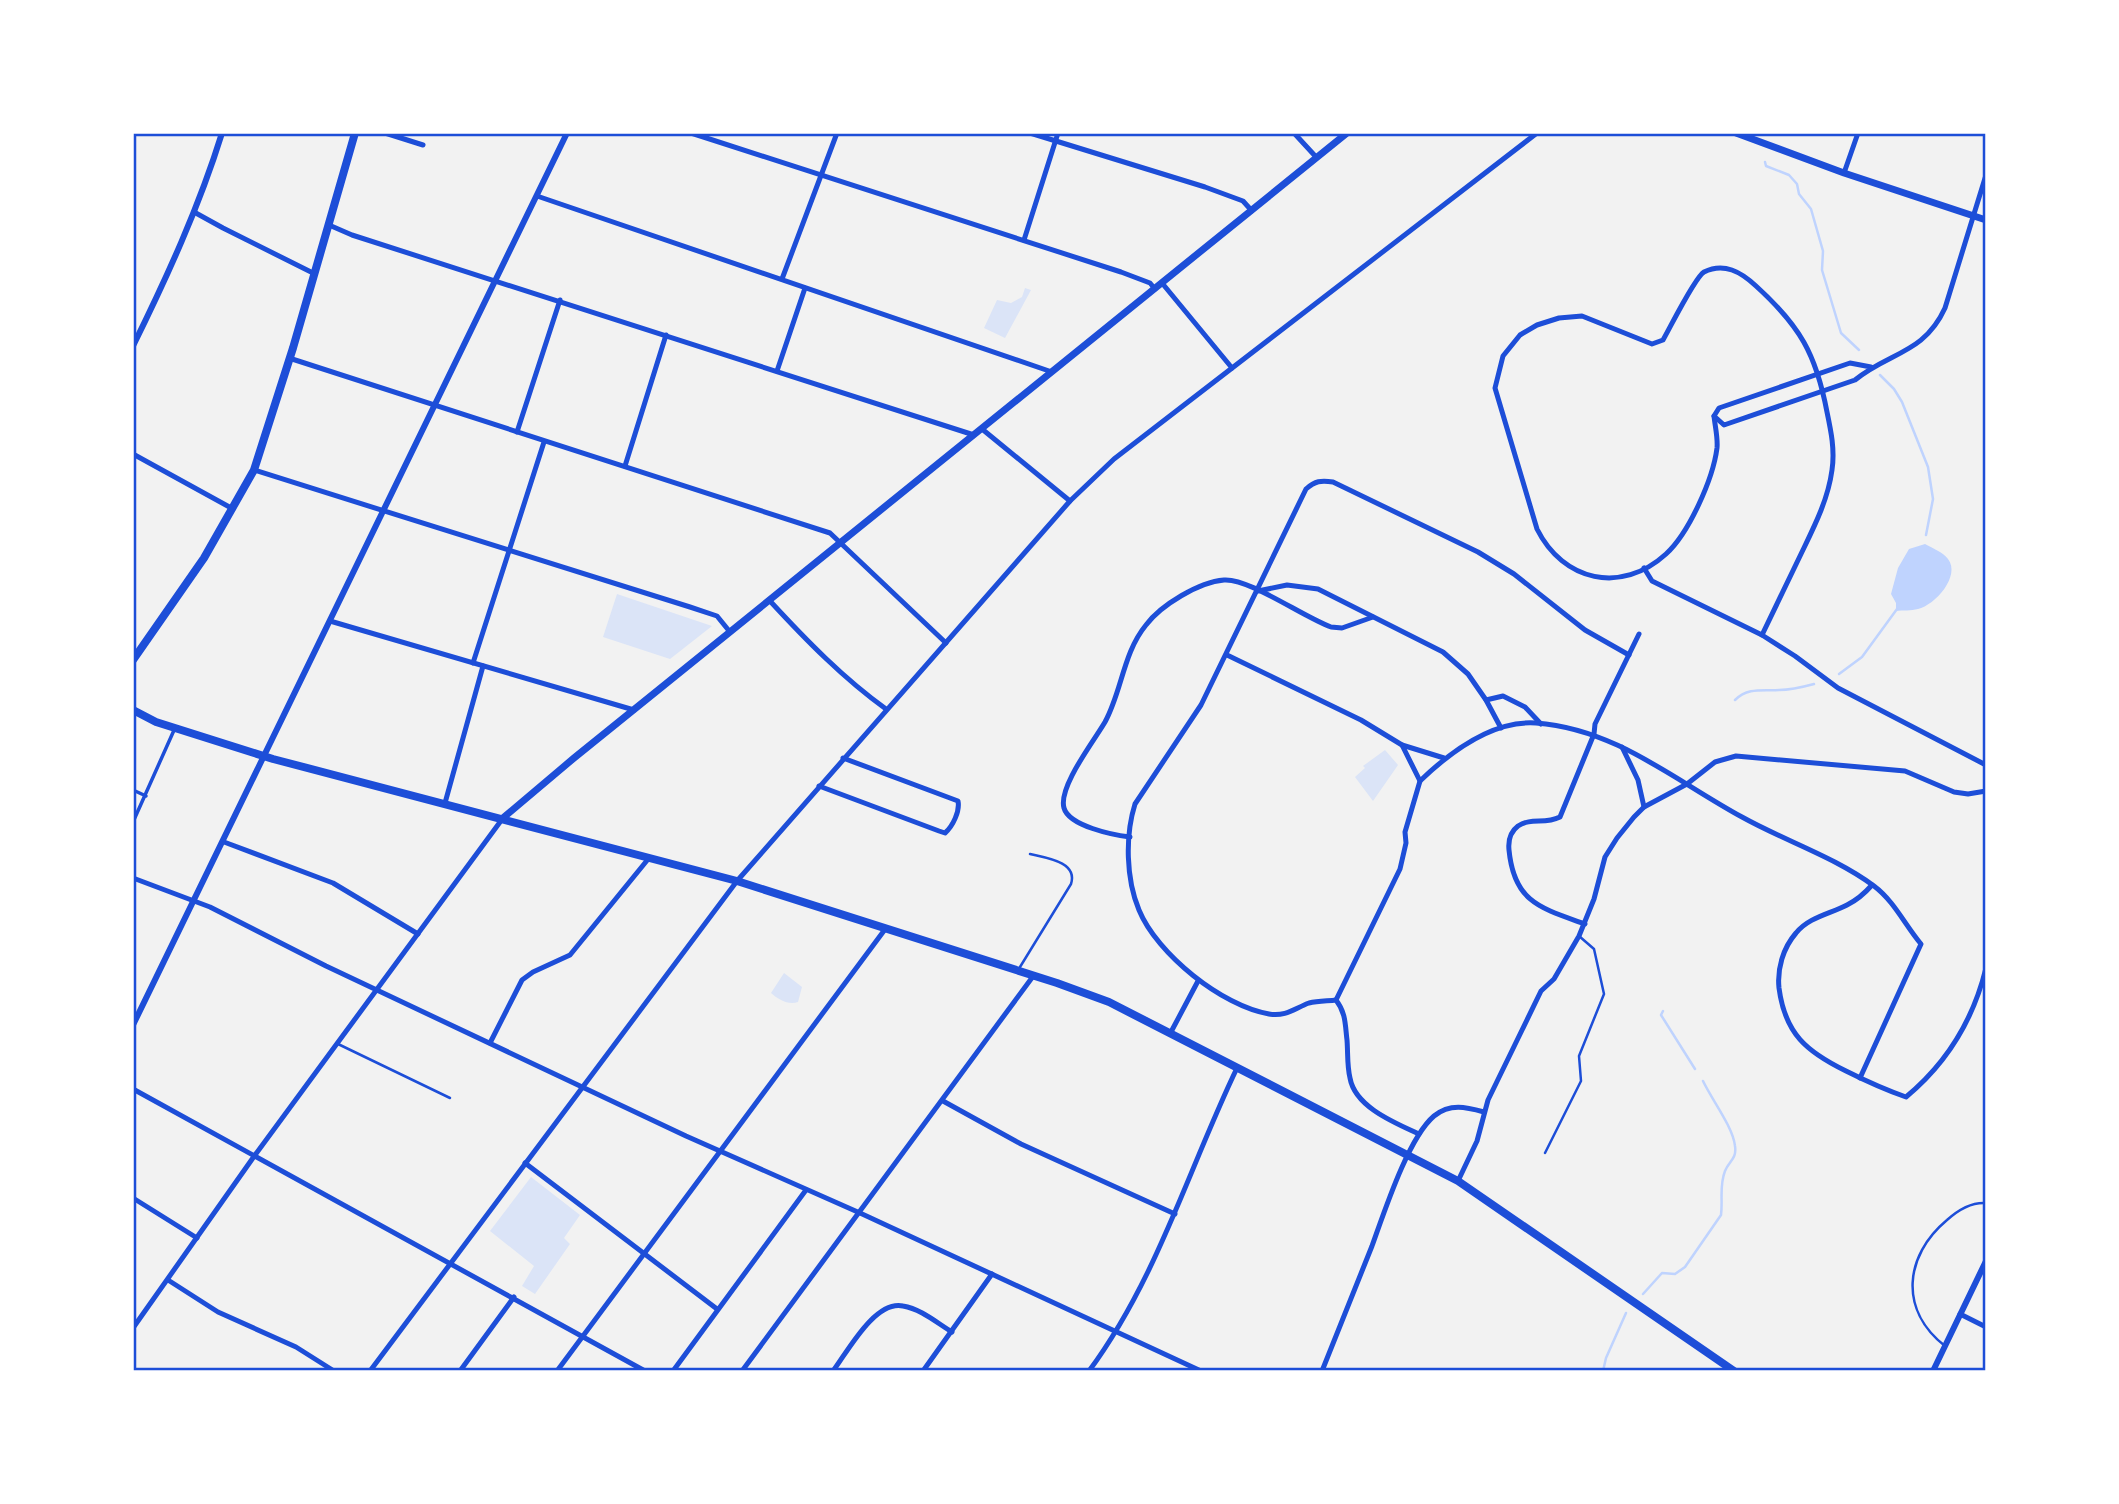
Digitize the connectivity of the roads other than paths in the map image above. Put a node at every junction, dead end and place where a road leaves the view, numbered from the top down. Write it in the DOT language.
graph roads {
  1 [pos="222,133"];
  2 [pos="355,133"];
  3 [pos="385,133"];
  4 [pos="567,133"];
  5 [pos="691,133"];
  6 [pos="837,133"];
  7 [pos="1030,133"];
  8 [pos="1058,133"];
  9 [pos="1294,133"];
  10 [pos="1348,133"];
  11 [pos="1537,133"];
  12 [pos="1736,133"];
  13 [pos="1858,133"];
  14 [pos="1055,141"];
  15 [pos="423,145"];
  16 [pos="1317,158"];
  17 [pos="1844,173"];
  18 [pos="821,175"];
  19 [pos="1986,175"];
  20 [pos="537,196"];
  21 [pos="1252,211"];
  22 [pos="194,212"];
  23 [pos="1973,216"];
  24 [pos="1986,220"];
  25 [pos="328,225"];
  26 [pos="1024,240"];
  27 [pos="313,273"];
  28 [pos="782,279"];
  29 [pos="496,280"];
  30 [pos="1159,286"];
  31 [pos="806,288"];
  32 [pos="559,300"];
  33 [pos="666,335"];
  34 [pos="133,346"];
  35 [pos="289,358"];
  36 [pos="1871,367"];
  37 [pos="1232,368"];
  38 [pos="777,371"];
  39 [pos="1052,372"];
  40 [pos="1819,374"];
  41 [pos="1823,391"];
  42 [pos="435,406"];
  43 [pos="1714,416"];
  44 [pos="982,429"];
  45 [pos="517,432"];
  46 [pos="974,435"];
  47 [pos="544,442"];
  48 [pos="133,454"];
  49 [pos="625,466"];
  50 [pos="254,470"];
  51 [pos="1070,501"];
  52 [pos="233,509"];
  53 [pos="383,512"];
  54 [pos="841,542"];
  55 [pos="508,552"];
  56 [pos="1644,568"];
  57 [pos="1258,591"];
  58 [pos="770,601"];
  59 [pos="1373,617"];
  60 [pos="330,621"];
  61 [pos="730,632"];
  62 [pos="1639,634"];
  63 [pos="1762,635"];
  64 [pos="946,643"];
  65 [pos="1227,655"];
  66 [pos="1629,655"];
  67 [pos="133,660"];
  68 [pos="473,663"];
  69 [pos="482,666"];
  70 [pos="1486,700"];
  71 [pos="886,709"];
  72 [pos="133,710"];
  73 [pos="634,710"];
  74 [pos="1541,724"];
  75 [pos="1501,727"];
  76 [pos="175,728"];
  77 [pos="1594,734"];
  78 [pos="1402,745"];
  79 [pos="1622,747"];
  80 [pos="264,756"];
  81 [pos="843,758"];
  82 [pos="1444,758"];
  83 [pos="1984,764"];
  84 [pos="1420,781"];
  85 [pos="1687,784"];
  86 [pos="819,786"];
  87 [pos="133,790"];
  88 [pos="1986,791"];
  89 [pos="146,796"];
  90 [pos="445,803"];
  91 [pos="1644,807"];
  92 [pos="503,818"];
  93 [pos="133,822"];
  94 [pos="1130,836"];
  95 [pos="224,842"];
  96 [pos="1030,854"];
  97 [pos="649,858"];
  98 [pos="133,878"];
  99 [pos="737,881"];
  100 [pos="1872,884"];
  101 [pos="195,901"];
  102 [pos="1584,924"];
  103 [pos="886,928"];
  104 [pos="418,934"];
  105 [pos="1579,936"];
  106 [pos="1986,968"];
  107 [pos="1018,970"];
  108 [pos="1034,975"];
  109 [pos="1198,981"];
  110 [pos="377,990"];
  111 [pos="1336,1000"];
  112 [pos="133,1026"];
  113 [pos="1171,1032"];
  114 [pos="490,1043"];
  115 [pos="338,1044"];
  116 [pos="1237,1068"];
  117 [pos="1860,1078"];
  118 [pos="583,1086"];
  119 [pos="133,1089"];
  120 [pos="450,1098"];
  121 [pos="943,1101"];
  122 [pos="1484,1112"];
  123 [pos="1419,1134"];
  124 [pos="721,1151"];
  125 [pos="1545,1153"];
  126 [pos="1409,1154"];
  127 [pos="255,1155"];
  128 [pos="524,1163"];
  129 [pos="1458,1181"];
  130 [pos="806,1189"];
  131 [pos="133,1198"];
  132 [pos="1986,1203"];
  133 [pos="860,1213"];
  134 [pos="1175,1214"];
  135 [pos="197,1238"];
  136 [pos="645,1254"];
  137 [pos="1986,1261"];
  138 [pos="450,1262"];
  139 [pos="992,1274"];
  140 [pos="168,1280"];
  141 [pos="514,1297"];
  142 [pos="717,1309"];
  143 [pos="1960,1314"];
  144 [pos="1986,1327"];
  145 [pos="133,1328"];
  146 [pos="953,1332"];
  147 [pos="1115,1332"];
  148 [pos="583,1336"];
  149 [pos="1945,1346"];
  150 [pos="334,1371"];
  151 [pos="370,1371"];
  152 [pos="460,1371"];
  153 [pos="557,1371"];
  154 [pos="645,1371"];
  155 [pos="673,1371"];
  156 [pos="742,1371"];
  157 [pos="833,1371"];
  158 [pos="923,1371"];
  159 [pos="1089,1371"];
  160 [pos="1201,1371"];
  161 [pos="1322,1371"];
  162 [pos="1734,1371"];
  163 [pos="1933,1371"];
  1 -- 22 [label="street"];
  2 -- 25 [label="main road"];
  3 -- 15 [label="street"];
  4 -- 20 [label="street"];
  5 -- 18 [label="street"];
  6 -- 18 [label="street"];
  7 -- 14 [label="street"];
  8 -- 14 [label="street"];
  9 -- 16 [label="street"];
  10 -- 16 [label="main road"];
  11 -- 37 [label="street"];
  12 -- 17 [label="main road"];
  13 -- 17 [label="street"];
  14 -- 21 [label="street"];
  14 -- 26 [label="street"];
  16 -- 21 [label="main road"];
  17 -- 23 [label="main road"];
  18 -- 26 [label="street"];
  18 -- 28 [label="street"];
  19 -- 23 [label="street"];
  20 -- 28 [label="street"];
  20 -- 29 [label="street"];
  21 -- 30 [label="main road"];
  22 -- 27 [label="street"];
  22 -- 34 [label="street"];
  23 -- 24 [label="main road"];
  23 -- 36 [label="street"];
  25 -- 27 [label="main road"];
  25 -- 29 [label="street"];
  26 -- 30 [label="street"];
  27 -- 35 [label="main road"];
  28 -- 31 [label="street"];
  29 -- 32 [label="street"];
  29 -- 42 [label="street"];
  30 -- 37 [label="street"];
  30 -- 39 [label="main road"];
  31 -- 38 [label="street"];
  31 -- 39 [label="street"];
  32 -- 33 [label="street"];
  32 -- 45 [label="street"];
  33 -- 38 [label="street"];
  33 -- 49 [label="street"];
  35 -- 42 [label="street"];
  35 -- 50 [label="main road"];
  36 -- 40 [label="street"];
  36 -- 41 [label="street"];
  37 -- 51 [label="street"];
  38 -- 46 [label="street"];
  39 -- 44 [label="main road"];
  40 -- 41 [label="street"];
  40 -- 43 [label="street"];
  40 -- 56 [label="street"];
  41 -- 43 [label="street"];
  41 -- 63 [label="street"];
  42 -- 45 [label="street"];
  42 -- 53 [label="street"];
  43 -- 56 [label="street"];
  44 -- 46 [label="main road"];
  44 -- 51 [label="street"];
  45 -- 47 [label="street"];
  46 -- 54 [label="main road"];
  47 -- 49 [label="street"];
  47 -- 55 [label="street"];
  48 -- 52 [label="street"];
  49 -- 54 [label="street"];
  50 -- 52 [label="main road"];
  50 -- 53 [label="street"];
  51 -- 64 [label="street"];
  52 -- 67 [label="main road"];
  53 -- 55 [label="street"];
  53 -- 60 [label="street"];
  54 -- 58 [label="main road"];
  54 -- 64 [label="street"];
  55 -- 61 [label="street"];
  55 -- 68 [label="street"];
  56 -- 63 [label="street"];
  57 -- 59 [label="street"];
  57 -- 59 [label="street"];
  57 -- 65 [label="street"];
  57 -- 66 [label="street"];
  57 -- 94 [label="street"];
  58 -- 61 [label="main road"];
  58 -- 71 [label="street"];
  59 -- 70 [label="street"];
  60 -- 68 [label="street"];
  60 -- 80 [label="street"];
  61 -- 73 [label="main road"];
  62 -- 66 [label="street"];
  63 -- 83 [label="street"];
  64 -- 71 [label="street"];
  65 -- 78 [label="street"];
  65 -- 94 [label="street"];
  66 -- 77 [label="street"];
  68 -- 69 [label="street"];
  69 -- 73 [label="street"];
  69 -- 90 [label="street"];
  70 -- 74 [label="street"];
  70 -- 75 [label="street"];
  71 -- 81 [label="street"];
  72 -- 76 [label="main road"];
  73 -- 92 [label="main road"];
  74 -- 75 [label="street"];
  74 -- 77 [label="street"];
  75 -- 82 [label="street"];
  76 -- 80 [label="main road"];
  76 -- 89 [label="street"];
  77 -- 79 [label="street"];
  77 -- 102 [label="street"];
  78 -- 82 [label="street"];
  78 -- 84 [label="street"];
  79 -- 85 [label="street"];
  79 -- 91 [label="street"];
  80 -- 90 [label="main road"];
  80 -- 95 [label="street"];
  81 -- 86 [label="street"];
  81 -- 86 [label="street"];
  82 -- 84 [label="street"];
  84 -- 111 [label="street"];
  85 -- 88 [label="street"];
  85 -- 91 [label="street"];
  85 -- 100 [label="street"];
  86 -- 99 [label="street"];
  87 -- 89 [label="street"];
  89 -- 93 [label="street"];
  90 -- 92 [label="main road"];
  91 -- 102 [label="street"];
  92 -- 97 [label="main road"];
  92 -- 104 [label="street"];
  94 -- 109 [label="street"];
  95 -- 101 [label="street"];
  95 -- 104 [label="street"];
  96 -- 107 [label="lane"];
  97 -- 99 [label="main road"];
  97 -- 114 [label="street"];
  98 -- 101 [label="street"];
  99 -- 103 [label="main road"];
  99 -- 118 [label="street"];
  100 -- 117 [label="street"];
  100 -- 117 [label="street"];
  101 -- 110 [label="street"];
  101 -- 112 [label="street"];
  102 -- 105 [label="street"];
  103 -- 107 [label="main road"];
  103 -- 124 [label="street"];
  104 -- 110 [label="street"];
  105 -- 122 [label="street"];
  105 -- 125 [label="lane"];
  106 -- 117 [label="street"];
  107 -- 108 [label="main road"];
  108 -- 113 [label="main road"];
  108 -- 121 [label="street"];
  109 -- 111 [label="street"];
  109 -- 113 [label="street"];
  110 -- 114 [label="street"];
  110 -- 115 [label="street"];
  111 -- 123 [label="street"];
  113 -- 116 [label="main road"];
  114 -- 118 [label="street"];
  115 -- 120 [label="lane"];
  115 -- 127 [label="street"];
  116 -- 126 [label="main road"];
  116 -- 134 [label="street"];
  118 -- 124 [label="street"];
  118 -- 128 [label="street"];
  119 -- 127 [label="street"];
  121 -- 133 [label="street"];
  121 -- 134 [label="street"];
  122 -- 123 [label="street"];
  122 -- 129 [label="street"];
  123 -- 126 [label="street"];
  124 -- 130 [label="street"];
  124 -- 136 [label="street"];
  126 -- 129 [label="main road"];
  126 -- 161 [label="street"];
  127 -- 135 [label="street"];
  127 -- 138 [label="street"];
  128 -- 136 [label="street"];
  128 -- 138 [label="street"];
  129 -- 162 [label="main road"];
  130 -- 133 [label="street"];
  130 -- 142 [label="street"];
  131 -- 135 [label="street"];
  132 -- 149 [label="lane"];
  133 -- 139 [label="street"];
  133 -- 156 [label="street"];
  134 -- 147 [label="street"];
  135 -- 140 [label="street"];
  136 -- 142 [label="street"];
  136 -- 148 [label="street"];
  137 -- 143 [label="street"];
  138 -- 141 [label="street"];
  138 -- 151 [label="street"];
  139 -- 146 [label="street"];
  139 -- 147 [label="street"];
  140 -- 145 [label="street"];
  140 -- 150 [label="street"];
  141 -- 148 [label="street"];
  141 -- 152 [label="street"];
  142 -- 155 [label="street"];
  143 -- 144 [label="street"];
  143 -- 149 [label="street"];
  146 -- 157 [label="street"];
  146 -- 158 [label="street"];
  147 -- 159 [label="street"];
  147 -- 160 [label="street"];
  148 -- 153 [label="street"];
  148 -- 154 [label="street"];
  149 -- 163 [label="street"];
}
